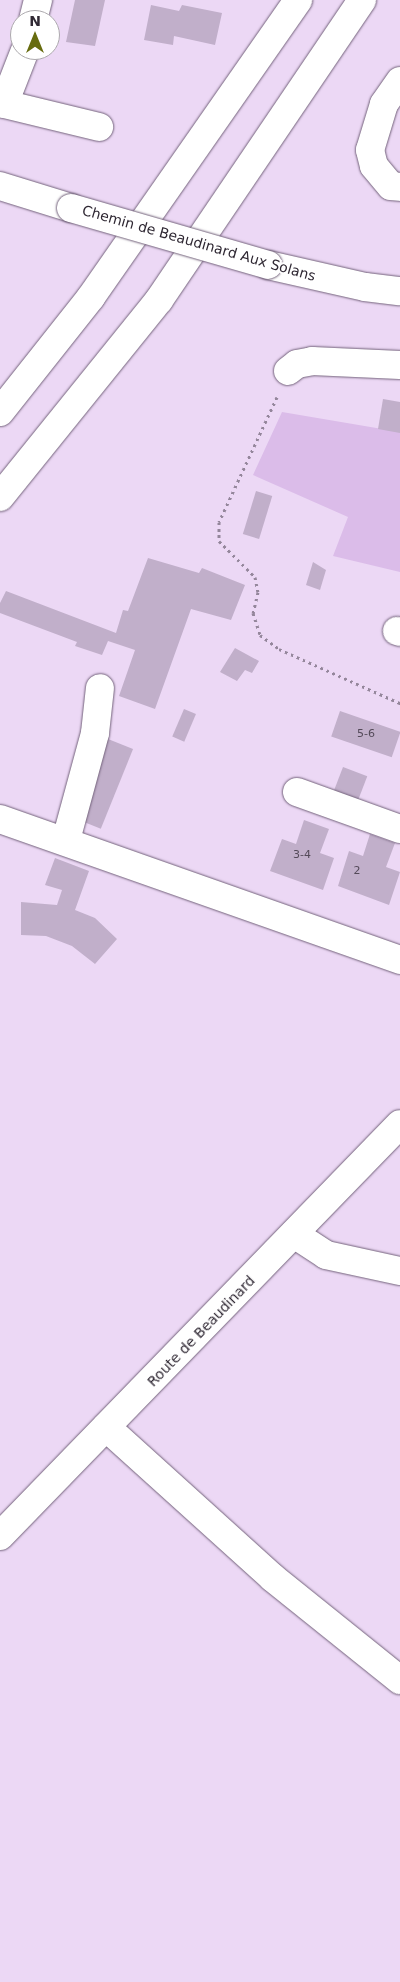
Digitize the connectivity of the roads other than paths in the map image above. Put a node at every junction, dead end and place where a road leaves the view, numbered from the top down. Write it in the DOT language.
graph roads {
  1 [pos="298,0"];
  2 [pos="362,0"];
  3 [pos="21,60"];
  4 [pos="400,80"];
  5 [pos="2,103"];
  6 [pos="100,127"];
  7 [pos="0,186"];
  8 [pos="400,187"];
  9 [pos="400,290"];
  10 [pos="400,365"];
  11 [pos="288,371"];
  12 [pos="0,412"];
  13 [pos="0,497"];
  14 [pos="100,688"];
  15 [pos="297,792"];
  16 [pos="0,819"];
  17 [pos="400,829"];
  18 [pos="66,840"];
  19 [pos="400,960"];
  20 [pos="400,1124"];
  21 [pos="294,1234"];
  22 [pos="400,1271"];
  23 [pos="106,1427"];
  24 [pos="0,1536"];
  25 [pos="400,1680"];
  1 -- 12 [label="main road"];
  2 -- 13 [label="main road"];
  3 -- 5 [label="main road"];
  4 -- 8 [label="main road"];
  5 -- 6 [label="main road"];
  7 -- 9 [label="main road, Chemin de Beaudinard Aux Solans, bridge"];
  10 -- 11 [label="main road"];
  14 -- 18 [label="main road"];
  15 -- 17 [label="main road"];
  16 -- 18 [label="main road"];
  18 -- 19 [label="main road"];
  20 -- 21 [label="main road, Route de Beaudinard"];
  21 -- 22 [label="main road"];
  21 -- 23 [label="main road, Route de Beaudinard"];
  23 -- 24 [label="main road, Route de Beaudinard"];
  23 -- 25 [label="main road"];
}
